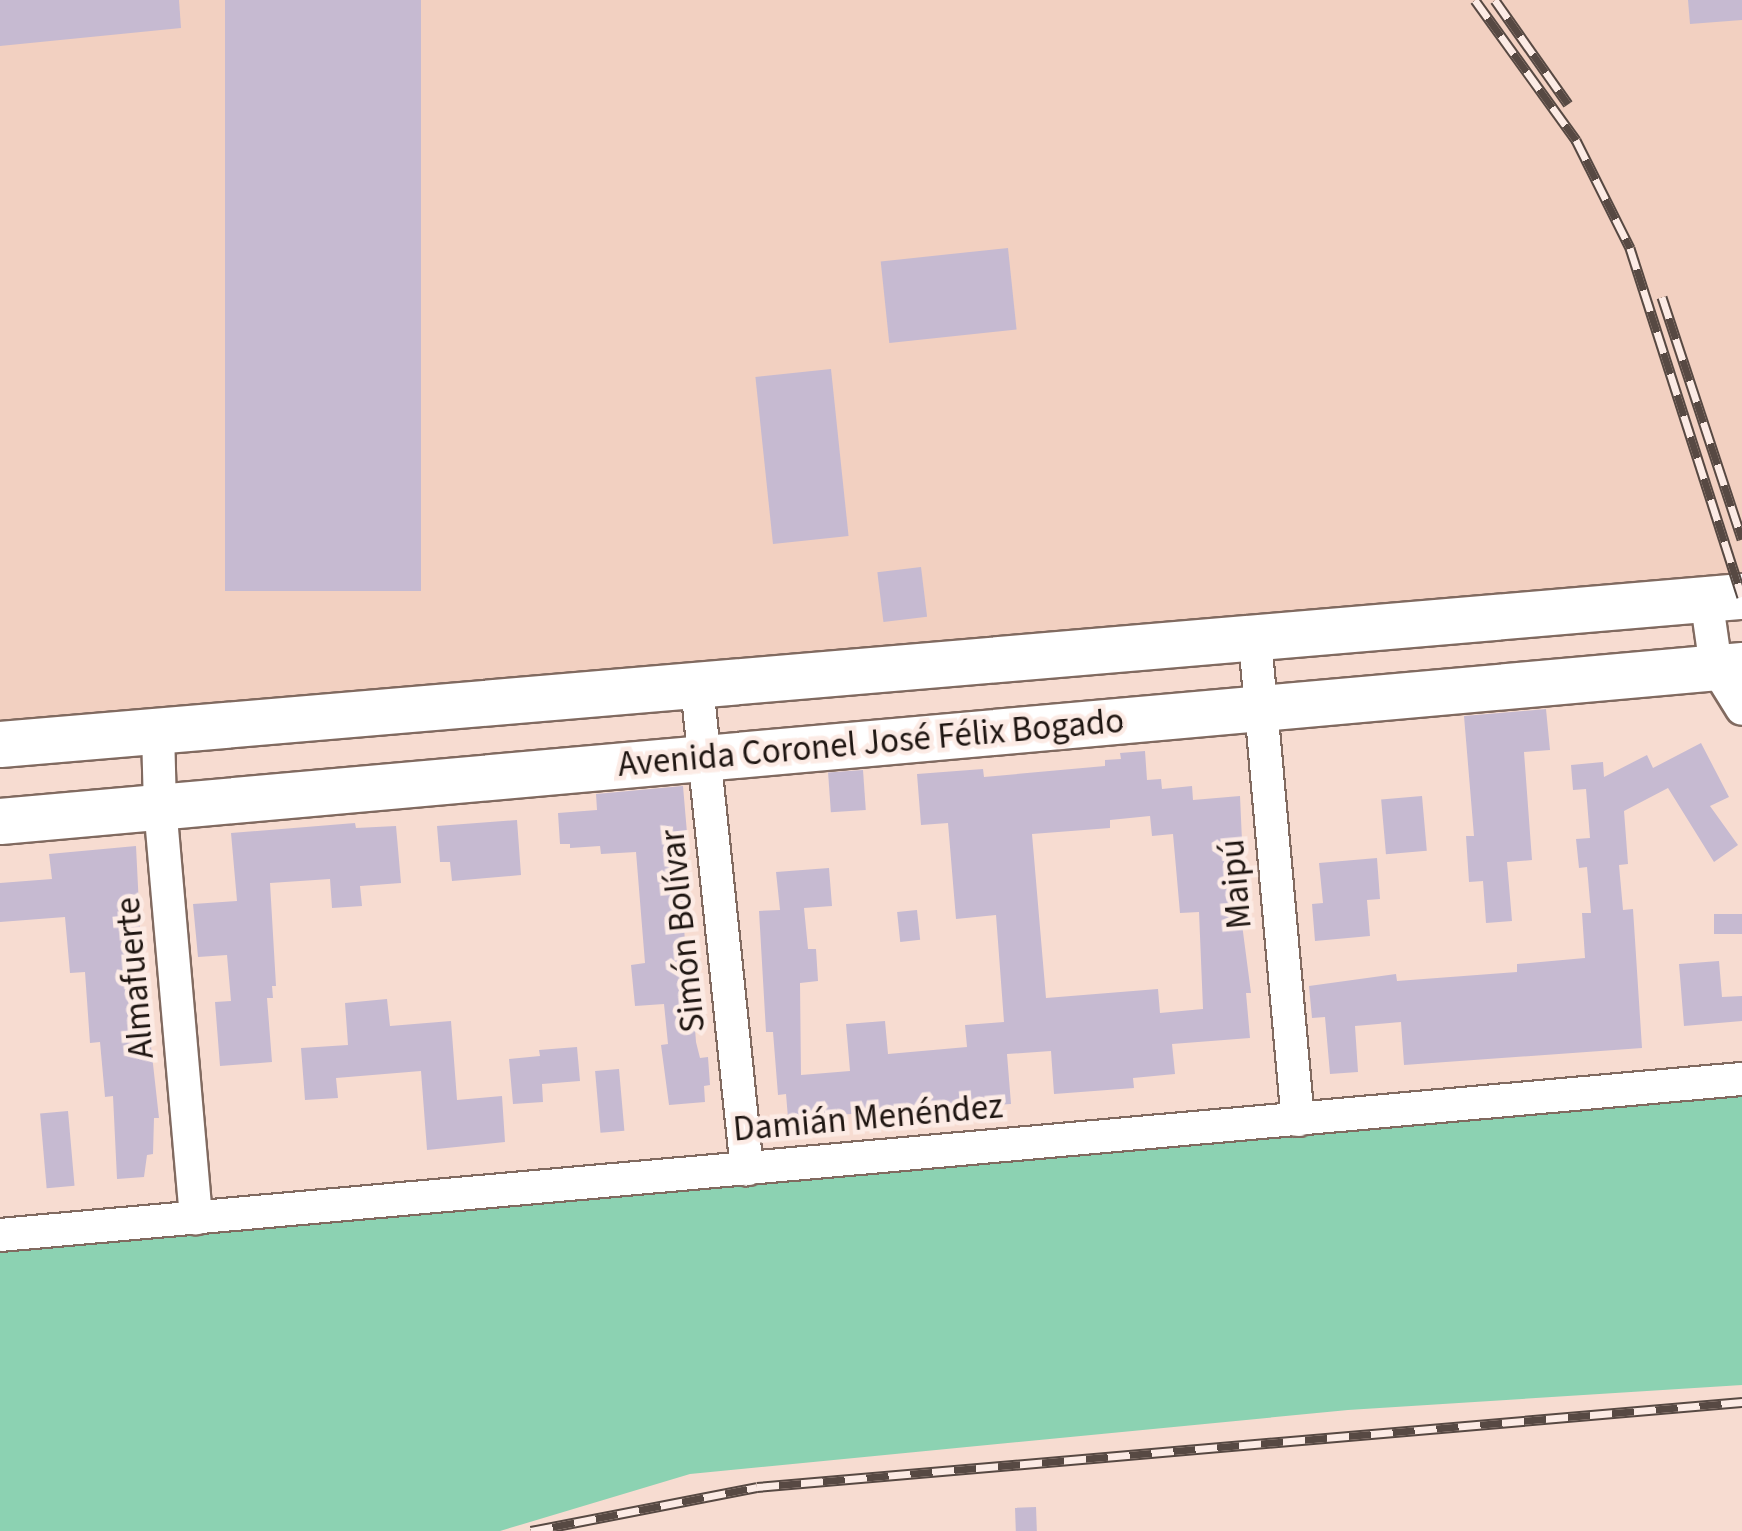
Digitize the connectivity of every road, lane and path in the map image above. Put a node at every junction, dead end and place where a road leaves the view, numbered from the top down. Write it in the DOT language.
graph roads {
  1 [pos="1724,596"];
  2 [pos="1255,640"];
  3 [pos="1729,666"];
  4 [pos="697,686"];
  5 [pos="1260,708"];
  6 [pos="1742,708"];
  7 [pos="158,731"];
  8 [pos="0,744"];
  9 [pos="706,758"];
  10 [pos="160,806"];
  11 [pos="0,820"];
  12 [pos="1742,1079"];
  13 [pos="1298,1120"];
  14 [pos="747,1169"];
  15 [pos="196,1218"];
  16 [pos="0,1235"];
  1 -- 2 [label="main road, Avenida Coronel José Félix Bogado"];
  1 -- 3 [label="street"];
  2 -- 4 [label="main road, Avenida Coronel José Félix Bogado"];
  2 -- 5 [label="street, Maipú"];
  3 -- 5 [label="main road, Avenida Coronel José Félix Bogado"];
  3 -- 6 [label="street"];
  4 -- 7 [label="main road, Avenida Coronel José Félix Bogado"];
  4 -- 9 [label="street, Simón Bolívar"];
  5 -- 9 [label="main road, Avenida Coronel José Félix Bogado"];
  5 -- 13 [label="street, Maipú"];
  7 -- 8 [label="main road, Avenida Coronel José Félix Bogado"];
  7 -- 10 [label="street, Almafuerte"];
  9 -- 10 [label="main road, Avenida Coronel José Félix Bogado"];
  9 -- 14 [label="street, Simón Bolívar"];
  10 -- 11 [label="main road, Avenida Coronel José Félix Bogado"];
  10 -- 15 [label="street, Almafuerte"];
  12 -- 13 [label="street, Damián Menéndez"];
  13 -- 14 [label="street, Damián Menéndez"];
  14 -- 15 [label="street, Damián Menéndez"];
  15 -- 16 [label="street, Damián Menéndez"];
}
